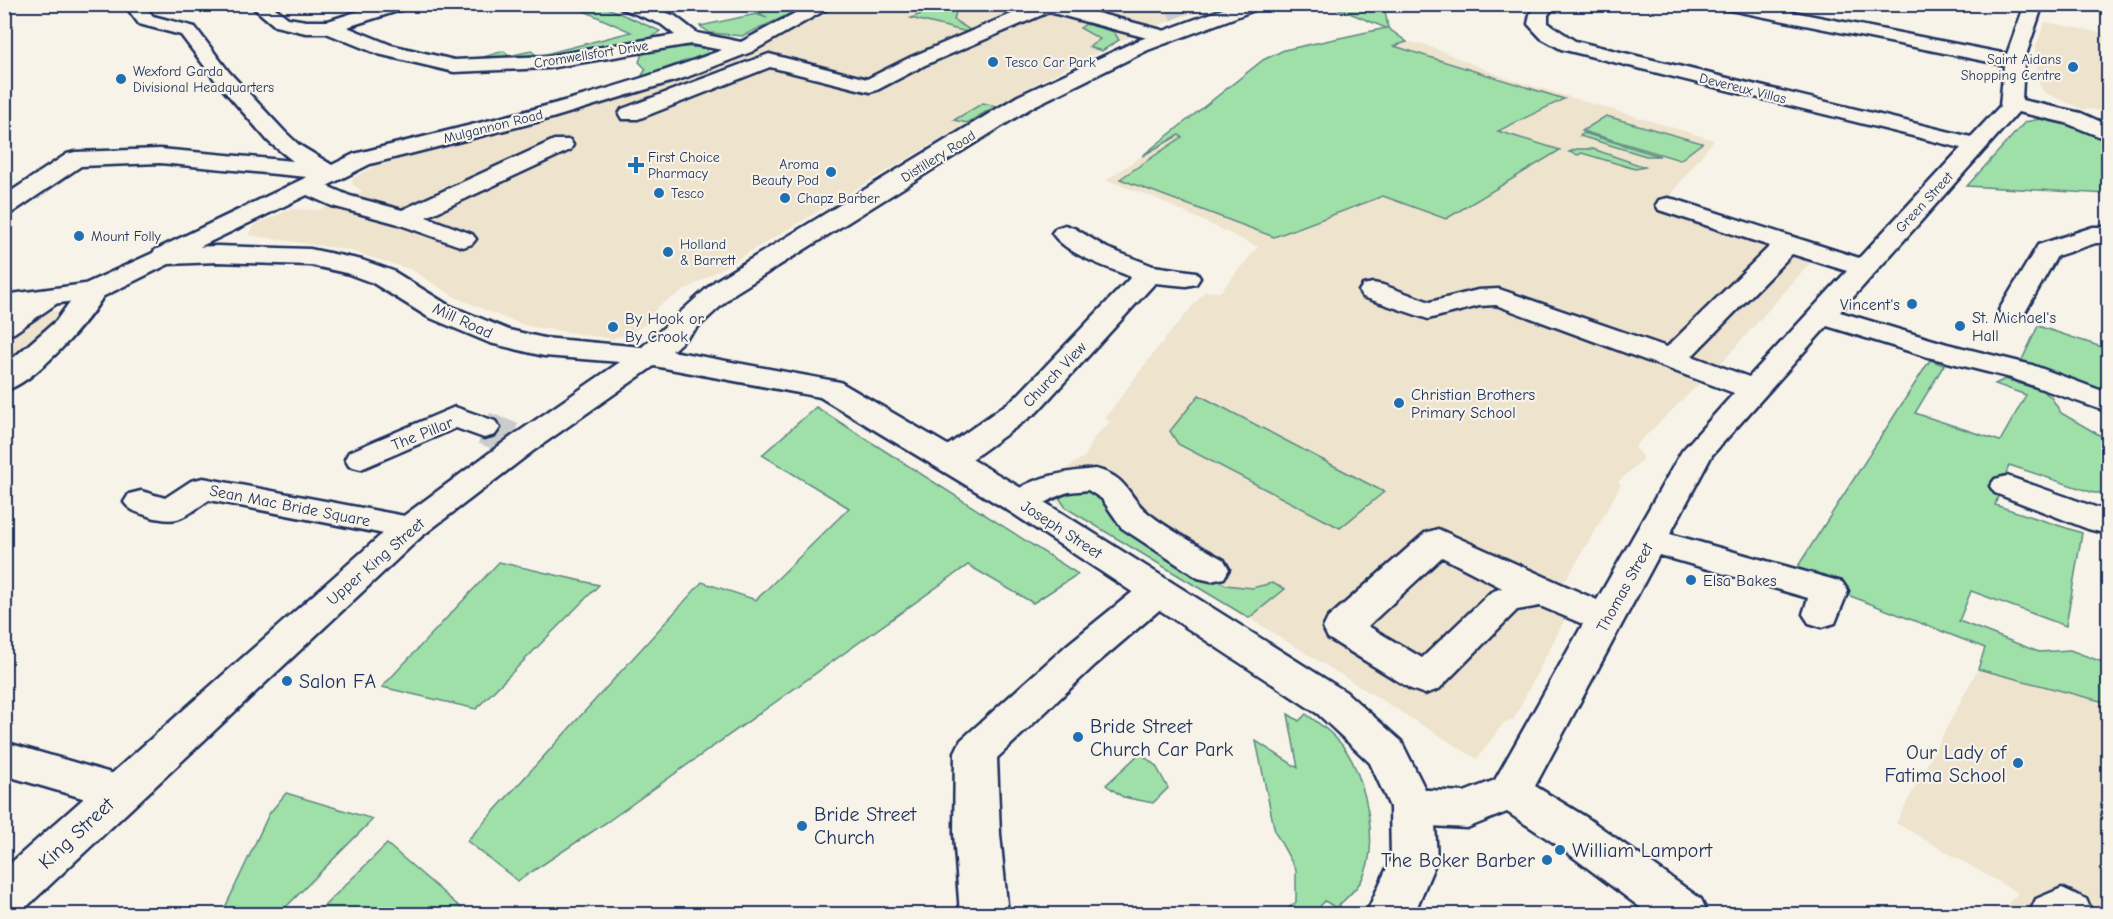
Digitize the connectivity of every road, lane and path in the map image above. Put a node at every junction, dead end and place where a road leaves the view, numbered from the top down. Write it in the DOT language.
graph roads {
  1 [pos="133,4"];
  2 [pos="258,4"];
  3 [pos="401,4"];
  4 [pos="626,4"];
  5 [pos="827,4"];
  6 [pos="1254,4"];
  7 [pos="1547,4"];
  8 [pos="1726,4"];
  9 [pos="1044,5"];
  10 [pos="2032,5"];
  11 [pos="1764,9"];
  12 [pos="1121,14"];
  13 [pos="1151,15"];
  14 [pos="329,27"];
  15 [pos="1166,37"];
  16 [pos="691,38"];
  17 [pos="532,45"];
  18 [pos="744,48"];
  19 [pos="2014,61"];
  20 [pos="454,66"];
  21 [pos="474,82"];
  22 [pos="2011,93"];
  23 [pos="630,114"];
  24 [pos="2109,133"];
  25 [pos="562,145"];
  26 [pos="1976,145"];
  27 [pos="334,172"];
  28 [pos="305,185"];
  29 [pos="1668,205"];
  30 [pos="4,207"];
  31 [pos="404,218"];
  32 [pos="223,228"];
  33 [pos="1065,233"];
  34 [pos="2109,235"];
  35 [pos="463,239"];
  36 [pos="1787,244"];
  37 [pos="286,255"];
  38 [pos="164,256"];
  39 [pos="1863,268"];
  40 [pos="1148,274"];
  41 [pos="1186,278"];
  42 [pos="92,291"];
  43 [pos="1373,291"];
  44 [pos="46,298"];
  45 [pos="4,303"];
  46 [pos="2013,310"];
  47 [pos="1820,315"];
  48 [pos="4,327"];
  49 [pos="649,356"];
  50 [pos="1672,359"];
  51 [pos="4,382"];
  52 [pos="1753,389"];
  53 [pos="2109,403"];
  54 [pos="506,437"];
  55 [pos="361,459"];
  56 [pos="949,460"];
  57 [pos="2007,486"];
  58 [pos="141,501"];
  59 [pos="1021,503"];
  60 [pos="2106,522"];
  61 [pos="410,528"];
  62 [pos="1649,540"];
  63 [pos="1211,569"];
  64 [pos="1158,591"];
  65 [pos="1543,593"];
  66 [pos="1822,614"];
  67 [pos="1606,618"];
  68 [pos="4,758"];
  69 [pos="120,792"];
  70 [pos="1510,792"];
  71 [pos="1412,807"];
  72 [pos="4,898"];
  73 [pos="984,915"];
  74 [pos="1390,915"];
  75 [pos="1684,915"];
  76 [pos="2053,915"];
  77 [pos="2070,915"];
  1 -- 27 [label="street"];
  2 -- 14 [label="street, Cromwellsfort Drive"];
  3 -- 14 [label="street, Cromwellsfort Drive"];
  4 -- 16 [label="street"];
  5 -- 18 [label="street, Mulgannon Road"];
  6 -- 15 [label="street, Distillery Road"];
  7 -- 26 [label="street, Devereux Villas"];
  8 -- 11 [label="street"];
  9 -- 12 [label="street"];
  9 -- 23 [label="street"];
  10 -- 19 [label="street"];
  11 -- 19 [label="street"];
  12 -- 13 [label="street"];
  12 -- 15 [label="street"];
  14 -- 20 [label="street, Cromwellsfort Drive"];
  15 -- 49 [label="street, Distillery Road"];
  16 -- 18 [label="street"];
  16 -- 20 [label="street, Cromwellsfort Drive"];
  17 -- 20 [label="street, Cromwellsfort Drive"];
  18 -- 27 [label="street, Mulgannon Road"];
  19 -- 22 [label="street"];
  20 -- 21 [label="street, Cromwellsfort Drive"];
  22 -- 24 [label="street"];
  22 -- 26 [label="street, Green Street"];
  25 -- 31 [label="street"];
  26 -- 39 [label="street, Green Street"];
  27 -- 28 [label="street, Mulgannon Road"];
  27 -- 30 [label="street"];
  28 -- 31 [label="street"];
  28 -- 32 [label="street, Mulgannon Road"];
  29 -- 36 [label="street"];
  31 -- 35 [label="street"];
  32 -- 37 [label="street, Mill Road"];
  32 -- 38 [label="street, Mulgannon Road"];
  33 -- 40 [label="street"];
  34 -- 46 [label="street"];
  36 -- 39 [label="street"];
  36 -- 50 [label="street"];
  37 -- 38 [label="street, Mill Road"];
  37 -- 49 [label="street, Mill Road"];
  38 -- 42 [label="street, Mulgannon Road"];
  39 -- 47 [label="street, Green Street"];
  40 -- 41 [label="street"];
  40 -- 56 [label="street, Church View"];
  42 -- 44 [label="street"];
  42 -- 51 [label="street"];
  43 -- 50 [label="street"];
  44 -- 45 [label="street"];
  44 -- 48 [label="street"];
  47 -- 52 [label="street, Thomas Street"];
  47 -- 53 [label="street"];
  49 -- 54 [label="street, Upper King Street"];
  49 -- 56 [label="street, Joseph Street"];
  50 -- 52 [label="street"];
  52 -- 62 [label="street, Thomas Street"];
  54 -- 55 [label="street, The Pillar"];
  54 -- 61 [label="street, Upper King Street"];
  56 -- 59 [label="street, Joseph Street"];
  57 -- 60 [label="street"];
  58 -- 61 [label="street, Sean Mac Bride Square"];
  59 -- 63 [label="street"];
  59 -- 64 [label="street, Joseph Street"];
  61 -- 69 [label="street, Upper King Street"];
  62 -- 66 [label="street"];
  62 -- 67 [label="street, Thomas Street"];
  64 -- 71 [label="street, Joseph Street"];
  64 -- 73 [label="street"];
  65 -- 65 [label="street"];
  65 -- 67 [label="street"];
  67 -- 70 [label="street, Thomas Street"];
  68 -- 69 [label="street"];
  69 -- 72 [label="street, King Street"];
  70 -- 71 [label="street"];
  70 -- 75 [label="street"];
  71 -- 74 [label="street"];
  76 -- 77 [label="street"];
}
